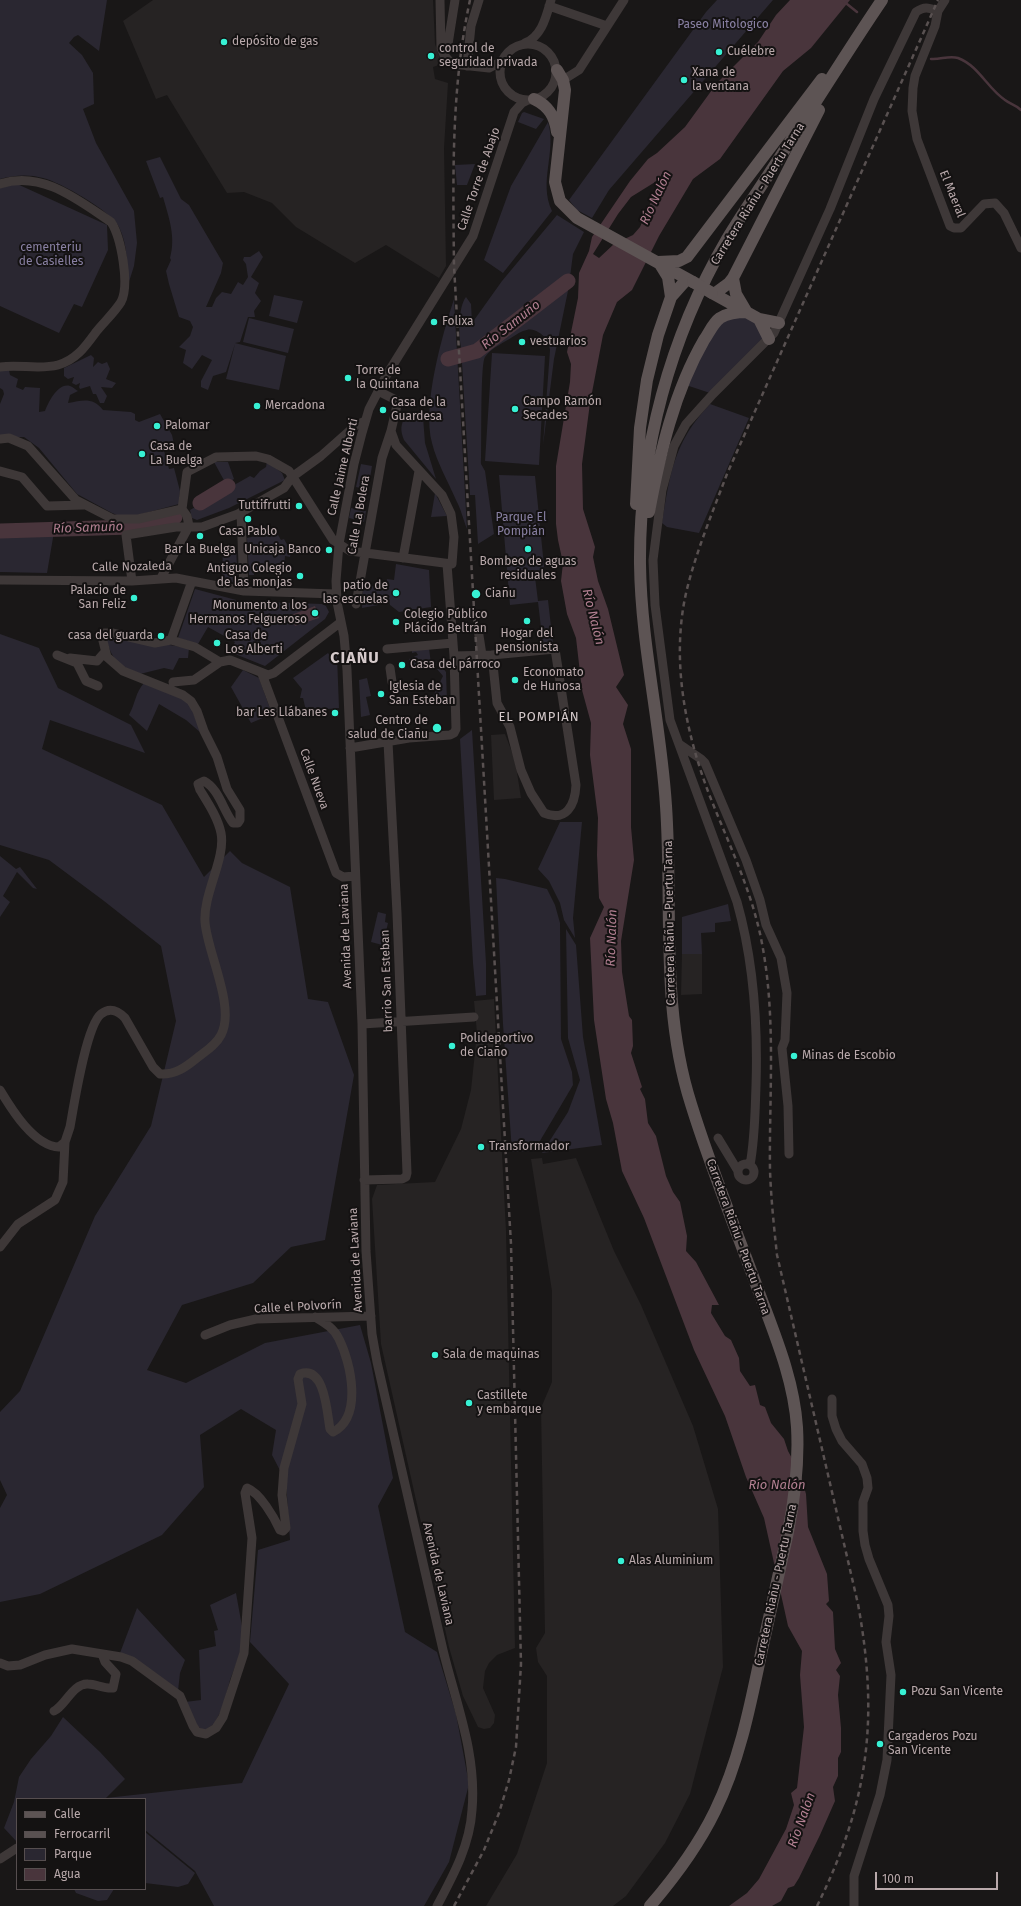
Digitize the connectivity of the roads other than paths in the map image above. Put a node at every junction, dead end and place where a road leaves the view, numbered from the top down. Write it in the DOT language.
graph roads {
  1 [pos="440,0"];
  2 [pos="455,0"];
  3 [pos="479,0"];
  4 [pos="624,0"];
  5 [pos="882,0"];
  6 [pos="945,0"];
  7 [pos="550,3"];
  8 [pos="938,11"];
  9 [pos="607,26"];
  10 [pos="541,30"];
  11 [pos="525,43"];
  12 [pos="851,47"];
  13 [pos="548,51"];
  14 [pos="444,56"];
  15 [pos="502,61"];
  16 [pos="467,66"];
  17 [pos="489,68"];
  18 [pos="557,70"];
  19 [pos="835,72"];
  20 [pos="502,79"];
  21 [pos="563,80"];
  22 [pos="507,90"];
  23 [pos="531,100"];
  24 [pos="514,112"];
  25 [pos="559,146"];
  26 [pos="0,184"];
  27 [pos="1021,248"];
  28 [pos="464,251"];
  29 [pos="687,257"];
  30 [pos="657,261"];
  31 [pos="733,278"];
  32 [pos="690,281"];
  33 [pos="715,294"];
  34 [pos="671,297"];
  35 [pos="747,312"];
  36 [pos="759,319"];
  37 [pos="779,323"];
  38 [pos="714,324"];
  39 [pos="769,339"];
  40 [pos="0,367"];
  41 [pos="378,391"];
  42 [pos="365,421"];
  43 [pos="391,431"];
  44 [pos="0,439"];
  45 [pos="419,470"];
  46 [pos="0,471"];
  47 [pos="292,477"];
  48 [pos="85,505"];
  49 [pos="182,509"];
  50 [pos="241,512"];
  51 [pos="189,526"];
  52 [pos="641,534"];
  53 [pos="339,544"];
  54 [pos="364,553"];
  55 [pos="403,558"];
  56 [pos="640,563"];
  57 [pos="450,564"];
  58 [pos="161,578"];
  59 [pos="0,580"];
  60 [pos="132,581"];
  61 [pos="192,581"];
  62 [pos="244,591"];
  63 [pos="336,594"];
  64 [pos="356,604"];
  65 [pos="341,622"];
  66 [pos="478,629"];
  67 [pos="171,640"];
  68 [pos="453,643"];
  69 [pos="387,649"];
  70 [pos="104,652"];
  71 [pos="482,655"];
  72 [pos="492,655"];
  73 [pos="454,656"];
  74 [pos="220,662"];
  75 [pos="390,668"];
  76 [pos="262,674"];
  77 [pos="173,682"];
  78 [pos="392,682"];
  79 [pos="98,686"];
  80 [pos="388,742"];
  81 [pos="678,744"];
  82 [pos="350,748"];
  83 [pos="355,876"];
  84 [pos="474,1017"];
  85 [pos="401,1022"];
  86 [pos="362,1024"];
  87 [pos="0,1090"];
  88 [pos="718,1138"];
  89 [pos="65,1142"];
  90 [pos="789,1154"];
  91 [pos="731,1161"];
  92 [pos="747,1164"];
  93 [pos="738,1171"];
  94 [pos="364,1180"];
  95 [pos="0,1247"];
  96 [pos="371,1316"];
  97 [pos="315,1317"];
  98 [pos="205,1335"];
  99 [pos="832,1399"];
  100 [pos="102,1654"];
  101 [pos="0,1662"];
  102 [pos="54,1711"];
  103 [pos="16,1849"];
  104 [pos="0,1859"];
  105 [pos="437,1906"];
  106 [pos="650,1906"];
  107 [pos="854,1906"];
  1 -- 14 [label="street"];
  2 -- 14 [label="street"];
  3 -- 16 [label="street"];
  4 -- 9 [label="street"];
  5 -- 12 [label="main road, Carretera Riañu - Puertu Tarna"];
  6 -- 8 [label="street"];
  7 -- 9 [label="street"];
  7 -- 10 [label="street"];
  8 -- 27 [label="street, El Maeral"];
  8 -- 37 [label="street"];
  9 -- 21 [label="street"];
  10 -- 11 [label="street"];
  10 -- 13 [label="street"];
  11 -- 13 [label="street"];
  11 -- 15 [label="street"];
  12 -- 19 [label="main road, Carretera Riañu - Puertu Tarna"];
  12 -- 29 [label="main road"];
  13 -- 18 [label="street"];
  14 -- 16 [label="street"];
  15 -- 17 [label="street"];
  15 -- 20 [label="street"];
  16 -- 17 [label="street"];
  17 -- 20 [label="street"];
  18 -- 21 [label="main road"];
  18 -- 23 [label="street"];
  19 -- 31 [label="main road"];
  19 -- 52 [label="main road, Carretera Riañu - Puertu Tarna"];
  20 -- 22 [label="street"];
  21 -- 25 [label="main road"];
  22 -- 23 [label="street"];
  22 -- 24 [label="street"];
  23 -- 24 [label="street"];
  23 -- 25 [label="main road"];
  24 -- 28 [label="street, Calle Torre de Abajo"];
  25 -- 30 [label="main road"];
  26 -- 40 [label="street"];
  28 -- 41 [label="street, Calle Jaime Alberti"];
  29 -- 30 [label="main road"];
  29 -- 32 [label="main road"];
  30 -- 32 [label="main road"];
  30 -- 34 [label="main road"];
  31 -- 33 [label="main road"];
  31 -- 35 [label="main road"];
  32 -- 33 [label="main road, bridge"];
  32 -- 34 [label="main road"];
  33 -- 35 [label="main road"];
  33 -- 38 [label="main road"];
  34 -- 56 [label="main road"];
  35 -- 36 [label="main road"];
  35 -- 38 [label="main road"];
  36 -- 37 [label="main road"];
  36 -- 39 [label="main road"];
  37 -- 39 [label="street"];
  38 -- 52 [label="main road"];
  39 -- 81 [label="street"];
  41 -- 42 [label="street, Calle Jaime Alberti"];
  41 -- 43 [label="street, Calle La Bolera"];
  42 -- 47 [label="street"];
  42 -- 53 [label="street, Calle Jaime Alberti"];
  43 -- 45 [label="street"];
  43 -- 54 [label="street, Calle La Bolera"];
  44 -- 48 [label="street"];
  45 -- 55 [label="street"];
  45 -- 57 [label="street"];
  46 -- 48 [label="street"];
  47 -- 49 [label="street"];
  47 -- 50 [label="street"];
  47 -- 53 [label="street"];
  48 -- 49 [label="street"];
  49 -- 51 [label="street"];
  50 -- 51 [label="street"];
  50 -- 62 [label="street"];
  51 -- 58 [label="street"];
  51 -- 60 [label="street"];
  52 -- 56 [label="main road, Carretera Riañu - Puertu Tarna"];
  53 -- 54 [label="street"];
  53 -- 63 [label="street, Calle Jaime Alberti"];
  54 -- 55 [label="street"];
  54 -- 64 [label="street, Calle La Bolera"];
  55 -- 57 [label="street"];
  56 -- 106 [label="main road, Carretera Riañu - Puertu Tarna"];
  57 -- 68 [label="street"];
  58 -- 60 [label="street, Calle Nozaleda"];
  58 -- 61 [label="street, Calle Nozaleda"];
  59 -- 60 [label="street, Calle Nozaleda"];
  61 -- 62 [label="street, Calle Nozaleda"];
  61 -- 67 [label="street"];
  62 -- 63 [label="street, Calle Nozaleda"];
  63 -- 65 [label="street, Avenida de Laviana"];
  65 -- 76 [label="street"];
  65 -- 82 [label="street, Avenida de Laviana"];
  66 -- 71 [label="street"];
  67 -- 70 [label="street"];
  67 -- 74 [label="street"];
  68 -- 69 [label="street"];
  68 -- 73 [label="street"];
  70 -- 79 [label="street"];
  70 -- 89 [label="street"];
  71 -- 72 [label="street"];
  71 -- 73 [label="street"];
  72 -- 72 [label="street"];
  73 -- 80 [label="street"];
  74 -- 76 [label="street"];
  74 -- 77 [label="street"];
  75 -- 78 [label="street"];
  76 -- 83 [label="street, Calle Nueva"];
  80 -- 82 [label="street"];
  80 -- 85 [label="street, barrio San Esteban"];
  81 -- 90 [label="street"];
  81 -- 92 [label="street"];
  82 -- 83 [label="street, Avenida de Laviana"];
  83 -- 86 [label="street, Avenida de Laviana"];
  84 -- 85 [label="street"];
  85 -- 86 [label="street"];
  85 -- 94 [label="street, barrio San Esteban"];
  86 -- 94 [label="street, Avenida de Laviana"];
  87 -- 89 [label="street"];
  88 -- 91 [label="street"];
  89 -- 95 [label="street"];
  91 -- 92 [label="street"];
  91 -- 93 [label="street"];
  92 -- 93 [label="street"];
  92 -- 93 [label="street"];
  94 -- 96 [label="street, Avenida de Laviana"];
  96 -- 97 [label="street, Calle el Polvorín"];
  96 -- 105 [label="street, Avenida de Laviana"];
  97 -- 98 [label="street, Calle el Polvorín"];
  97 -- 100 [label="street"];
  99 -- 107 [label="street"];
  100 -- 101 [label="street"];
  100 -- 102 [label="street"];
  103 -- 104 [label="street"];
}
